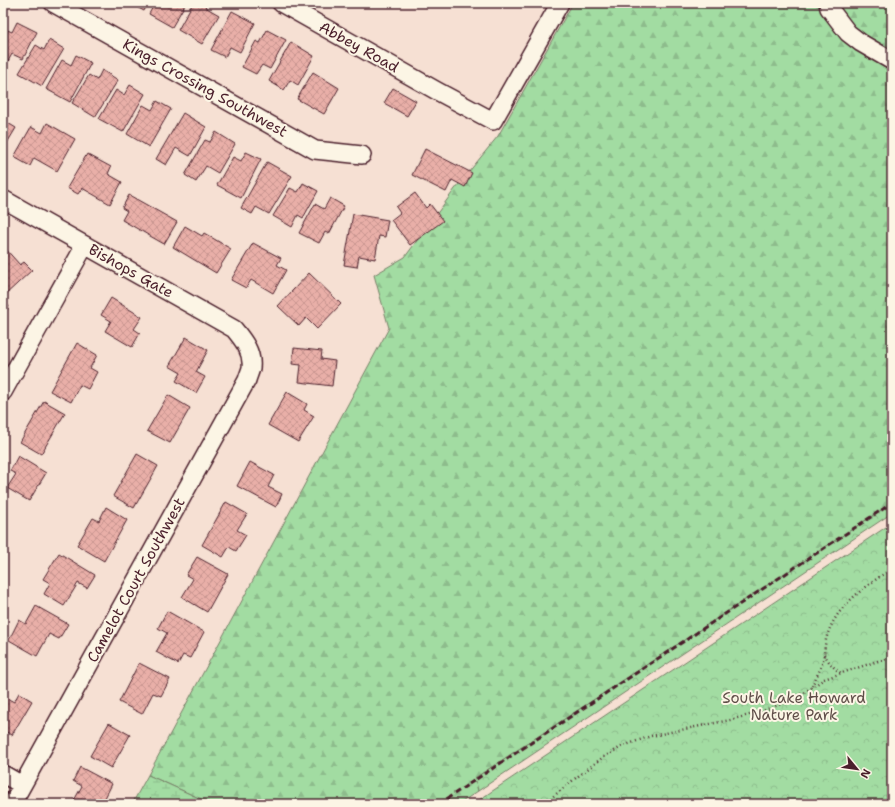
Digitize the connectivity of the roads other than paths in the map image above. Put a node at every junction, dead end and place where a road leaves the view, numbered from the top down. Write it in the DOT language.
graph roads {
  1 [pos="53,3"];
  2 [pos="280,3"];
  3 [pos="560,3"];
  4 [pos="828,3"];
  5 [pos="892,61"];
  6 [pos="362,155"];
  7 [pos="3,199"];
  8 [pos="85,245"];
  9 [pos="251,353"];
  10 [pos="3,392"];
  11 [pos="3,774"];
  12 [pos="22,785"];
  13 [pos="12,804"];
  1 -- 6 [label="street, Kings Crossing Southwest"];
  2 -- 3 [label="street, Abbey Road"];
  4 -- 5 [label="street"];
  7 -- 8 [label="street, Bishops Gate"];
  8 -- 9 [label="street, Bishops Gate"];
  8 -- 10 [label="street"];
  9 -- 12 [label="street, Camelot Court Southwest"];
  11 -- 12 [label="street"];
  12 -- 13 [label="street, Camelot Court Southwest"];
}
